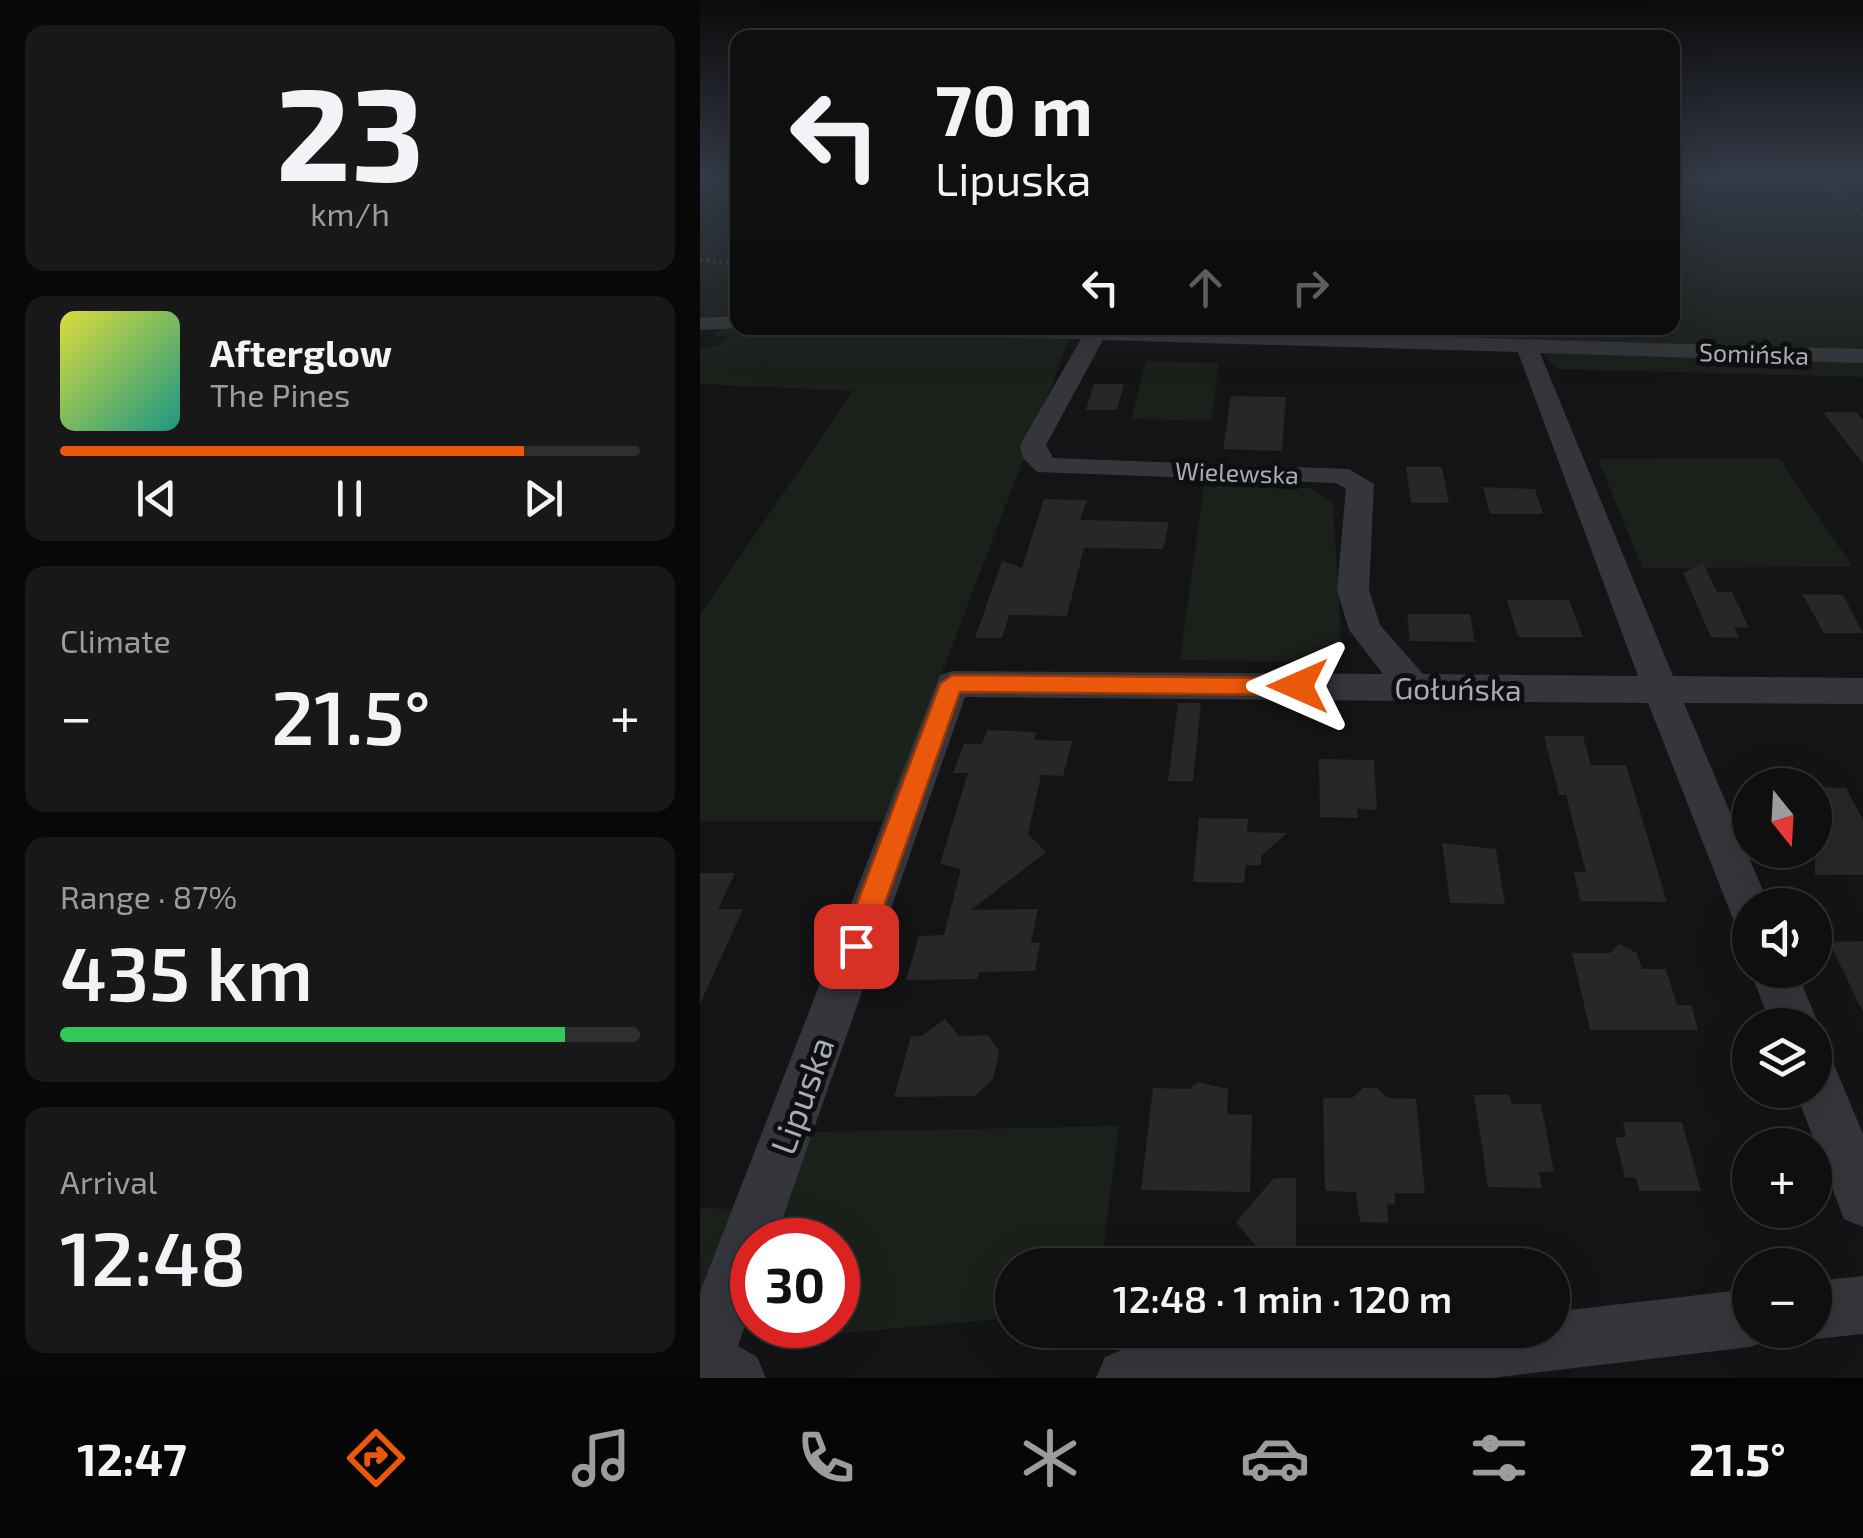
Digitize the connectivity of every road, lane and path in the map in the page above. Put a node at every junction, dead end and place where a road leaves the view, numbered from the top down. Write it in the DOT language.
graph roads {
  1 [pos="700,260"];
  2 [pos="730,263"];
  3 [pos="718,323"];
  4 [pos="1094,335"];
  5 [pos="1204,335"];
  6 [pos="700,340"];
  7 [pos="1528,347"];
  8 [pos="1863,356"];
  9 [pos="952,684"];
  10 [pos="1414,688"];
  11 [pos="1664,690"];
  12 [pos="1863,691"];
  13 [pos="1741,888"];
  14 [pos="1827,1108"];
  15 [pos="1863,1200"];
  16 [pos="1863,1305"];
  17 [pos="1832,1308"];
  18 [pos="1732,1321"];
  19 [pos="1452,1366"];
  20 [pos="736,1378"];
  21 [pos="1126,1378"];
  1 -- 2 [label="path"];
  3 -- 6 [label="street"];
  4 -- 10 [label="street, Wielewska"];
  5 -- 7 [label="street, Somińska"];
  7 -- 8 [label="street, Somińska"];
  7 -- 11 [label="street"];
  9 -- 10 [label="street, Gołuńska"];
  9 -- 20 [label="street, Lipuska"];
  10 -- 11 [label="street, Gołuńska"];
  11 -- 12 [label="street, Gołuńska"];
  11 -- 13 [label="street"];
  14 -- 15 [label="street"];
  16 -- 17 [label="street"];
  18 -- 19 [label="street"];
  19 -- 21 [label="street"];
}
